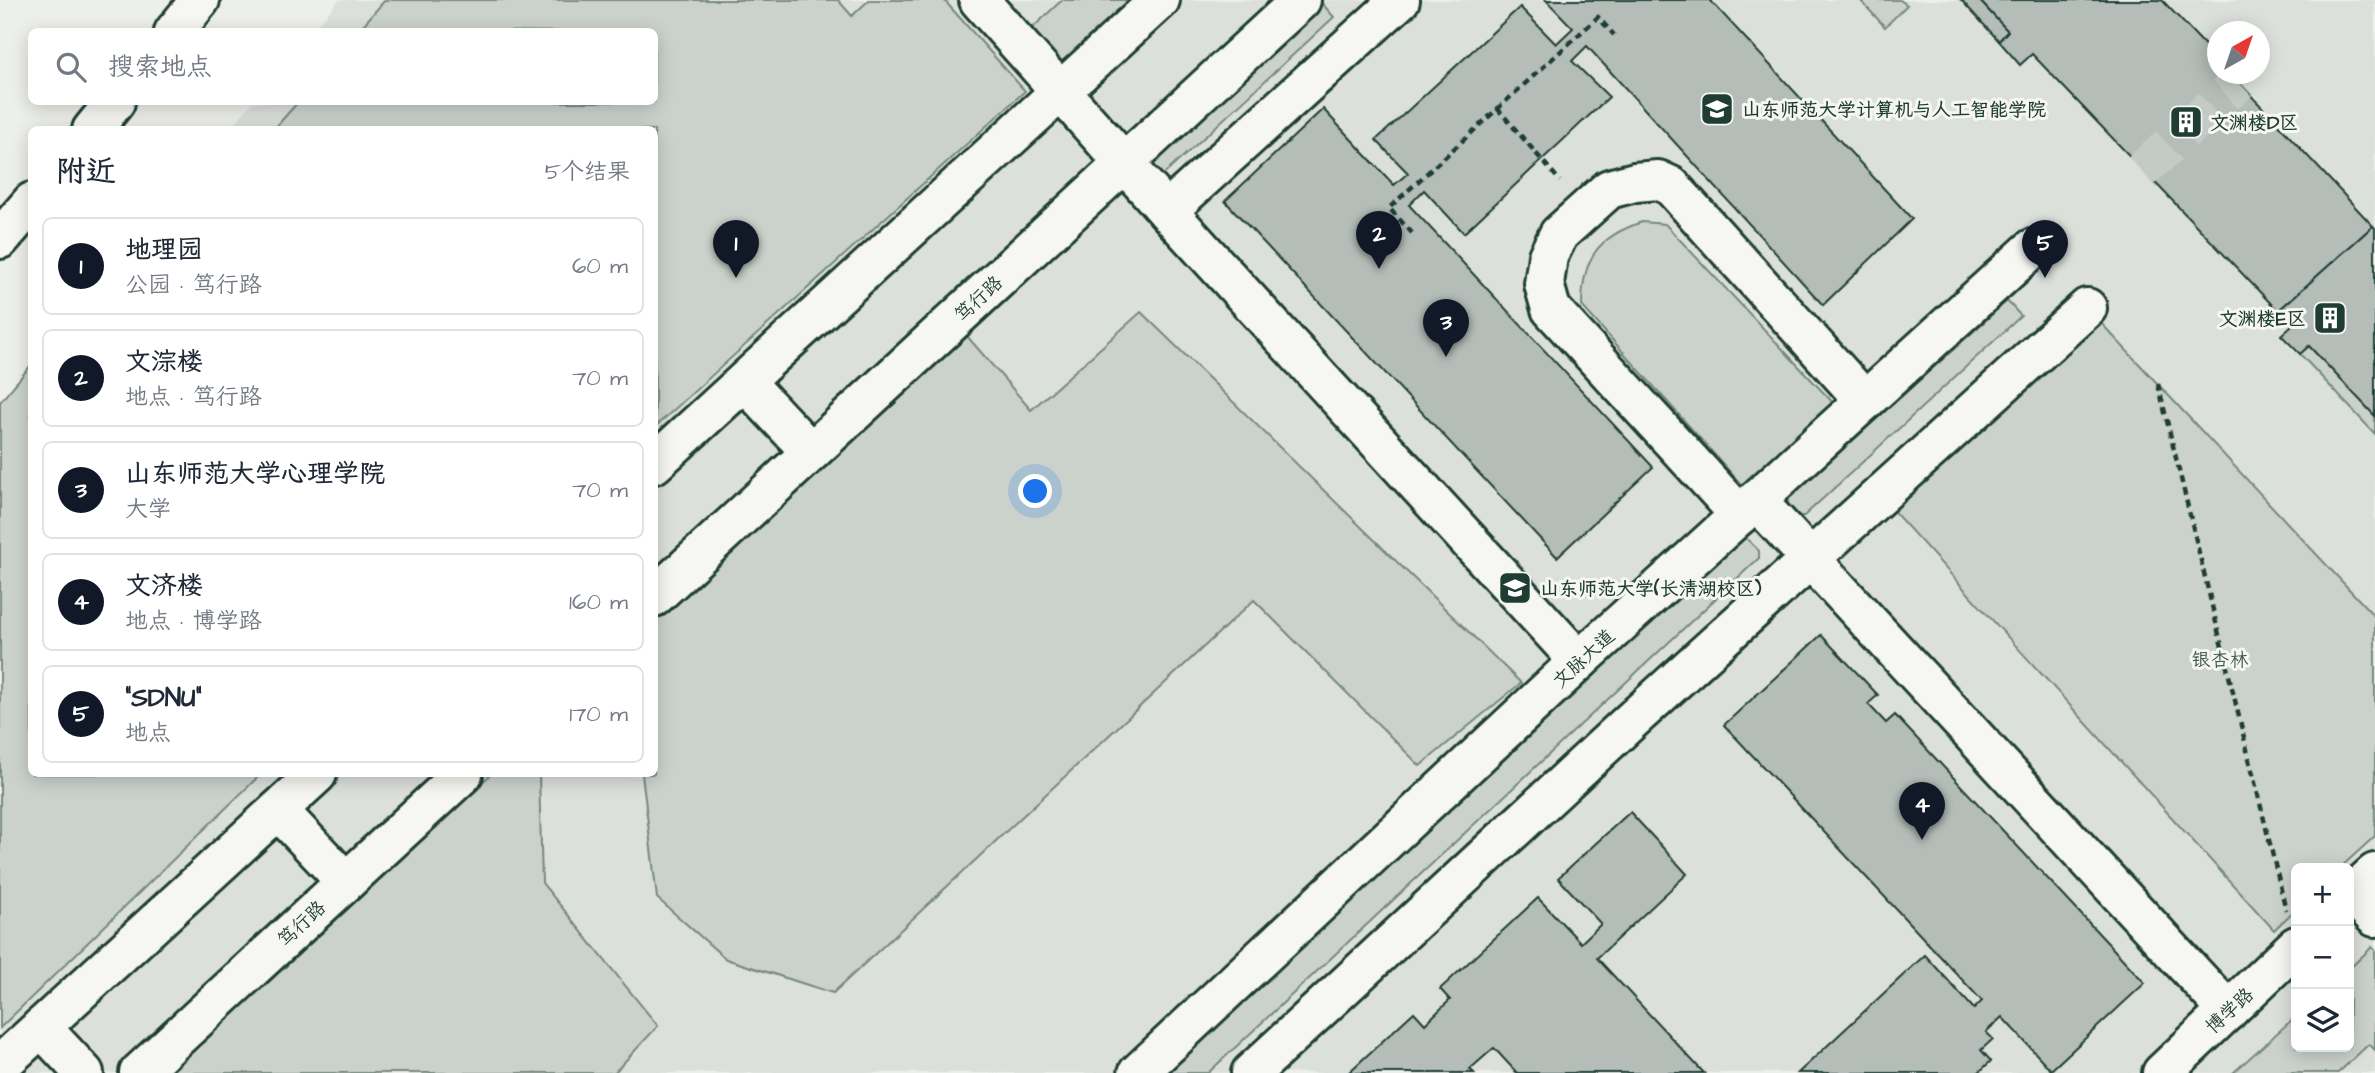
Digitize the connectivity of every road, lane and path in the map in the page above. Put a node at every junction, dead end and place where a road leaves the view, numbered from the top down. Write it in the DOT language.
graph roads {
  1 [pos="200,0"];
  2 [pos="1160,0"];
  3 [pos="1301,0"];
  4 [pos="1390,3"];
  5 [pos="994,6"];
  6 [pos="177,28"];
  7 [pos="1614,35"];
  8 [pos="1060,92"];
  9 [pos="113,105"];
  10 [pos="1497,108"];
  11 [pos="95,126"];
  12 [pos="1124,163"];
  13 [pos="28,207"];
  14 [pos="1587,210"];
  15 [pos="1167,211"];
  16 [pos="1412,233"];
  17 [pos="0,239"];
  18 [pos="2032,249"];
  19 [pos="2087,308"];
  20 [pos="745,382"];
  21 [pos="2158,384"];
  22 [pos="1865,401"];
  23 [pos="811,452"];
  24 [pos="658,460"];
  25 [pos="1748,507"];
  26 [pos="1810,559"];
  27 [pos="658,593"];
  28 [pos="1579,661"];
  29 [pos="314,777"];
  30 [pos="460,777"];
  31 [pos="278,810"];
  32 [pos="346,882"];
  33 [pos="2291,927"];
  34 [pos="2291,952"];
  35 [pos="2228,1011"];
  36 [pos="41,1027"];
  37 [pos="0,1065"];
  38 [pos="84,1073"];
  39 [pos="139,1073"];
  40 [pos="1139,1073"];
  41 [pos="1251,1073"];
  42 [pos="2162,1073"];
  1 -- 6 [label="street"];
  2 -- 8 [label="street"];
  3 -- 12 [label="street, 笃行路"];
  4 -- 15 [label="street"];
  5 -- 8 [label="street"];
  7 -- 10 [label="path"];
  8 -- 12 [label="street"];
  8 -- 20 [label="street"];
  9 -- 11 [label="street"];
  10 -- 14 [label="path"];
  10 -- 16 [label="path"];
  12 -- 15 [label="street"];
  12 -- 23 [label="street, 笃行路"];
  13 -- 17 [label="street"];
  14 -- 22 [label="street"];
  14 -- 25 [label="street"];
  15 -- 28 [label="street"];
  18 -- 22 [label="street, 文脉大道"];
  19 -- 26 [label="street"];
  20 -- 23 [label="street"];
  20 -- 24 [label="street"];
  21 -- 33 [label="path"];
  22 -- 25 [label="street, 文脉大道"];
  23 -- 27 [label="street, 笃行路"];
  25 -- 26 [label="street"];
  25 -- 28 [label="street, 文脉大道"];
  26 -- 35 [label="street"];
  26 -- 41 [label="street"];
  28 -- 40 [label="street, 文脉大道"];
  29 -- 31 [label="street"];
  30 -- 32 [label="street, 笃行路"];
  31 -- 32 [label="street"];
  31 -- 36 [label="street"];
  32 -- 39 [label="street, 笃行路"];
  34 -- 35 [label="street, 博学路"];
  35 -- 42 [label="street, 博学路"];
  36 -- 37 [label="street"];
  36 -- 38 [label="street"];
}
